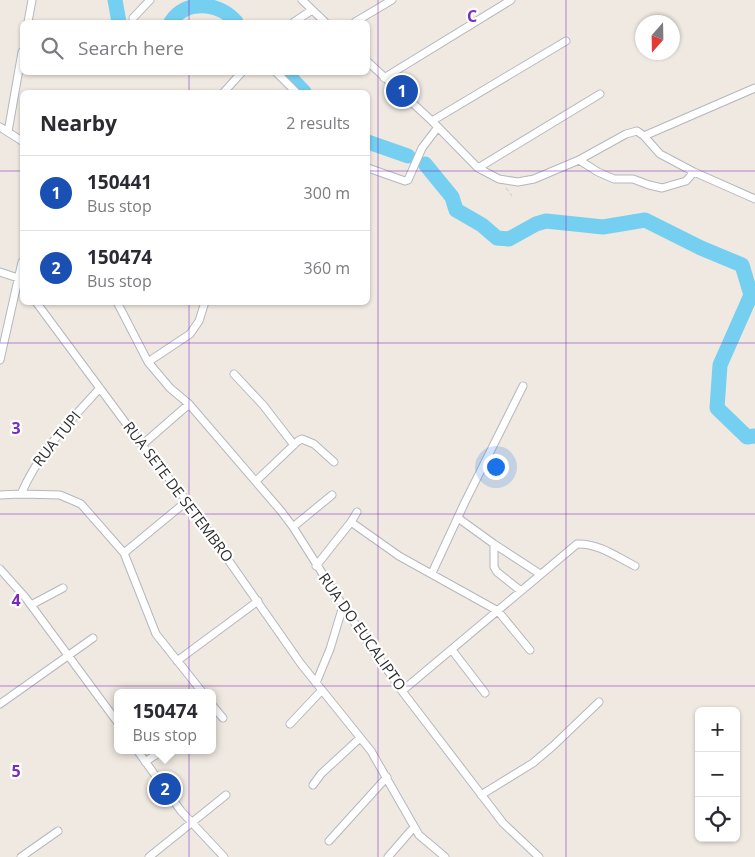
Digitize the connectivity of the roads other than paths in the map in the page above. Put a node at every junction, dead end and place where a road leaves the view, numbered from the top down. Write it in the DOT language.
graph roads {
  1 [pos="32,0"];
  2 [pos="150,0"];
  3 [pos="302,0"];
  4 [pos="392,0"];
  5 [pos="511,0"];
  6 [pos="312,10"];
  7 [pos="133,18"];
  8 [pos="28,20"];
  9 [pos="297,20"];
  10 [pos="323,20"];
  11 [pos="358,20"];
  12 [pos="566,41"];
  13 [pos="20,60"];
  14 [pos="370,64"];
  15 [pos="239,75"];
  16 [pos="279,75"];
  17 [pos="384,78"];
  18 [pos="755,88"];
  19 [pos="226,90"];
  20 [pos="294,90"];
  21 [pos="600,94"];
  22 [pos="435,124"];
  23 [pos="2,130"];
  24 [pos="644,136"];
  25 [pos="20,140"];
  26 [pos="579,160"];
  27 [pos="478,168"];
  28 [pos="370,169"];
  29 [pos="694,172"];
  30 [pos="755,199"];
  31 [pos="0,272"];
  32 [pos="20,281"];
  33 [pos="38,305"];
  34 [pos="119,305"];
  35 [pos="204,305"];
  36 [pos="0,360"];
  37 [pos="148,362"];
  38 [pos="234,374"];
  39 [pos="522,386"];
  40 [pos="100,388"];
  41 [pos="189,404"];
  42 [pos="142,445"];
  43 [pos="294,445"];
  44 [pos="334,462"];
  45 [pos="256,481"];
  46 [pos="21,494"];
  47 [pos="0,495"];
  48 [pos="332,495"];
  49 [pos="187,501"];
  50 [pos="357,512"];
  51 [pos="458,518"];
  52 [pos="351,522"];
  53 [pos="293,527"];
  54 [pos="494,544"];
  55 [pos="124,553"];
  56 [pos="316,566"];
  57 [pos="635,566"];
  58 [pos="0,569"];
  59 [pos="432,573"];
  60 [pos="540,574"];
  61 [pos="63,588"];
  62 [pos="521,591"];
  63 [pos="258,601"];
  64 [pos="31,605"];
  65 [pos="343,606"];
  66 [pos="498,611"];
  67 [pos="93,638"];
  68 [pos="452,650"];
  69 [pos="530,650"];
  70 [pos="70,656"];
  71 [pos="177,661"];
  72 [pos="316,683"];
  73 [pos="200,689"];
  74 [pos="322,690"];
  75 [pos="402,690"];
  76 [pos="486,693"];
  77 [pos="599,702"];
  78 [pos="0,704"];
  79 [pos="216,710"];
  80 [pos="114,717"];
  81 [pos="223,718"];
  82 [pos="290,724"];
  83 [pos="360,738"];
  84 [pos="140,754"];
  85 [pos="158,754"];
  86 [pos="145,762"];
  87 [pos="387,777"];
  88 [pos="314,786"];
  89 [pos="226,795"];
  90 [pos="481,795"];
  91 [pos="191,823"];
  92 [pos="414,827"];
  93 [pos="58,831"];
  94 [pos="329,840"];
  95 [pos="21,857"];
  96 [pos="149,857"];
  97 [pos="224,857"];
  98 [pos="388,857"];
  99 [pos="445,857"];
  100 [pos="539,857"];
  1 -- 8 [label="street"];
  2 -- 7 [label="street"];
  3 -- 6 [label="street"];
  4 -- 11 [label="street"];
  5 -- 17 [label="street"];
  6 -- 9 [label="street"];
  6 -- 10 [label="street"];
  12 -- 22 [label="street"];
  13 -- 23 [label="street"];
  14 -- 17 [label="street"];
  15 -- 19 [label="street"];
  16 -- 20 [label="street"];
  17 -- 22 [label="street"];
  18 -- 24 [label="street"];
  21 -- 27 [label="street"];
  22 -- 27 [label="street"];
  22 -- 28 [label="street"];
  23 -- 25 [label="street"];
  24 -- 26 [label="street"];
  24 -- 29 [label="street"];
  26 -- 27 [label="street"];
  26 -- 29 [label="street"];
  29 -- 30 [label="street"];
  31 -- 32 [label="street"];
  32 -- 36 [label="street"];
  33 -- 40 [label="street, RUA SETE DE SETEMBRO"];
  34 -- 37 [label="street, RUA DO EUCALIPTO"];
  35 -- 37 [label="street"];
  37 -- 41 [label="street, RUA DO EUCALIPTO"];
  38 -- 43 [label="street"];
  39 -- 51 [label="street"];
  40 -- 42 [label="street, RUA SETE DE SETEMBRO"];
  40 -- 46 [label="street, RUA TUPI"];
  41 -- 42 [label="street"];
  41 -- 45 [label="street, RUA DO EUCALIPTO"];
  42 -- 49 [label="street, RUA SETE DE SETEMBRO"];
  43 -- 44 [label="street"];
  43 -- 45 [label="street"];
  45 -- 53 [label="street, RUA DO EUCALIPTO"];
  46 -- 47 [label="street"];
  46 -- 55 [label="street"];
  48 -- 53 [label="street"];
  49 -- 55 [label="street"];
  49 -- 63 [label="street, RUA SETE DE SETEMBRO"];
  50 -- 52 [label="street"];
  51 -- 54 [label="street"];
  51 -- 59 [label="street"];
  52 -- 56 [label="street"];
  52 -- 59 [label="street"];
  53 -- 56 [label="street, RUA DO EUCALIPTO"];
  54 -- 60 [label="street"];
  54 -- 62 [label="street"];
  55 -- 71 [label="street"];
  56 -- 65 [label="street, RUA DO EUCALIPTO"];
  57 -- 60 [label="street"];
  58 -- 64 [label="street"];
  59 -- 66 [label="street"];
  60 -- 62 [label="street"];
  61 -- 64 [label="street"];
  62 -- 66 [label="street"];
  63 -- 71 [label="street"];
  63 -- 72 [label="street, RUA SETE DE SETEMBRO"];
  64 -- 70 [label="street"];
  65 -- 72 [label="street"];
  65 -- 75 [label="street, RUA DO EUCALIPTO"];
  66 -- 68 [label="street"];
  66 -- 69 [label="street"];
  67 -- 70 [label="street"];
  68 -- 75 [label="street"];
  68 -- 76 [label="street"];
  70 -- 78 [label="street"];
  70 -- 80 [label="street"];
  71 -- 73 [label="street"];
  72 -- 74 [label="street, RUA SETE DE SETEMBRO"];
  74 -- 82 [label="street"];
  74 -- 83 [label="street, RUA SETE DE SETEMBRO"];
  75 -- 90 [label="street, RUA DO EUCALIPTO"];
  77 -- 90 [label="street"];
  79 -- 81 [label="street"];
  83 -- 87 [label="street, RUA SETE DE SETEMBRO"];
  83 -- 88 [label="street"];
  84 -- 86 [label="street"];
  85 -- 86 [label="street"];
  86 -- 91 [label="street"];
  87 -- 92 [label="street, RUA SETE DE SETEMBRO"];
  87 -- 94 [label="street"];
  89 -- 91 [label="street"];
  90 -- 100 [label="street, RUA DO EUCALIPTO"];
  91 -- 96 [label="street"];
  91 -- 97 [label="street"];
  92 -- 98 [label="street"];
  92 -- 99 [label="street, RUA SETE DE SETEMBRO"];
  93 -- 95 [label="street"];
}
